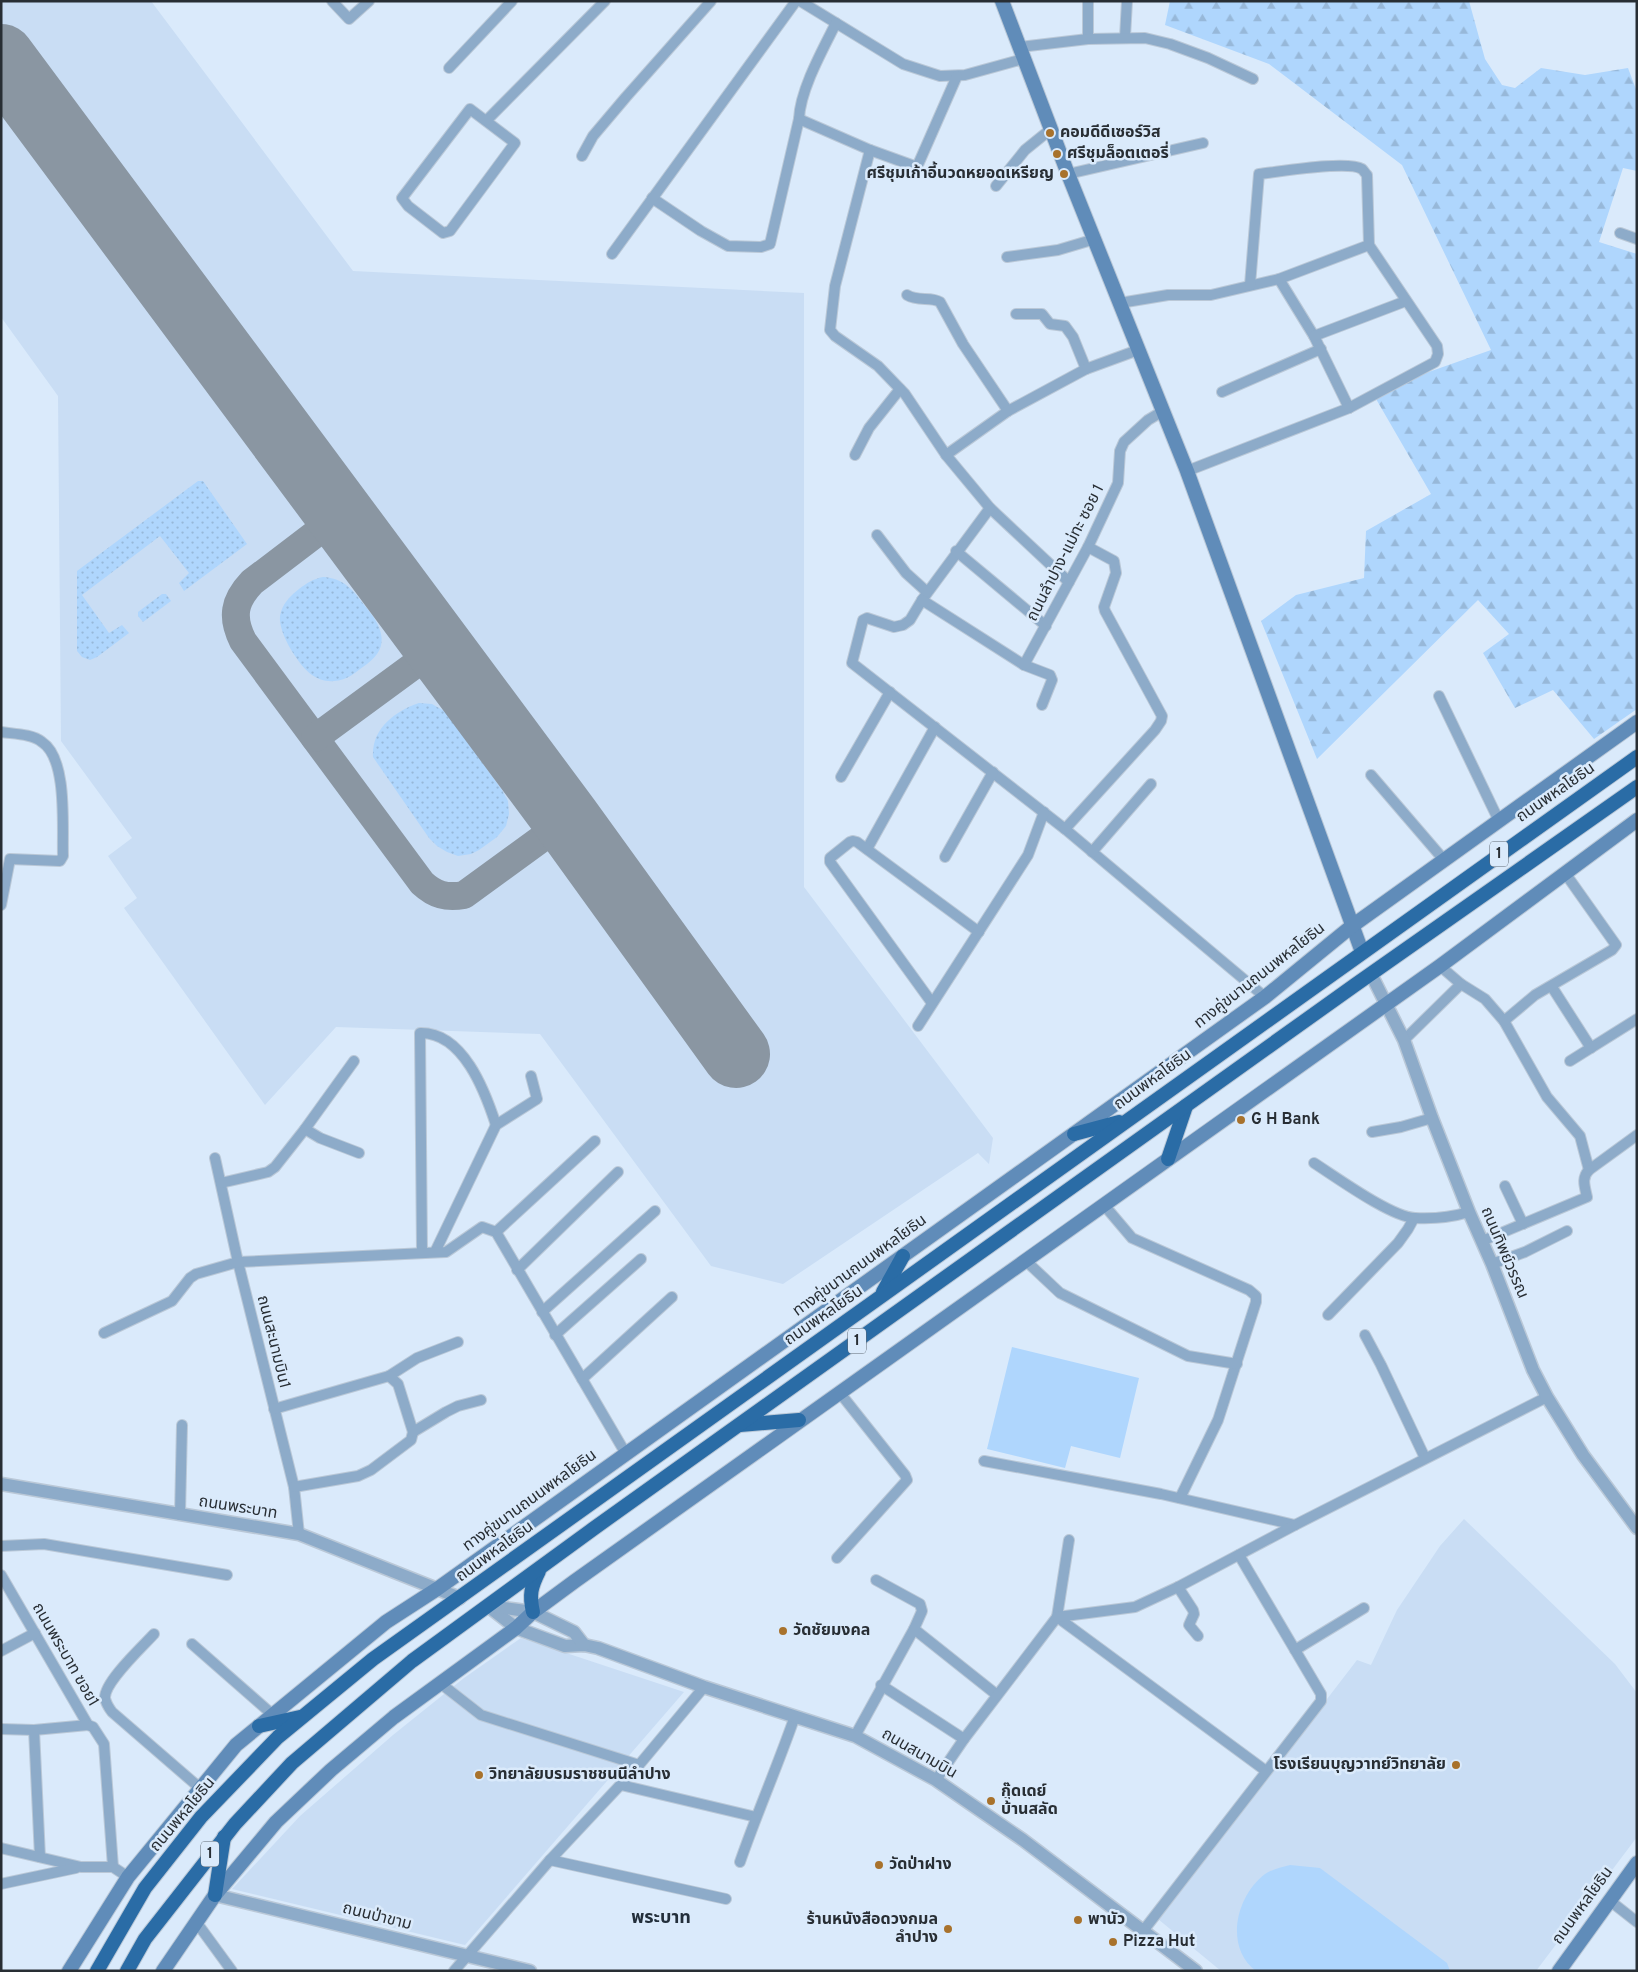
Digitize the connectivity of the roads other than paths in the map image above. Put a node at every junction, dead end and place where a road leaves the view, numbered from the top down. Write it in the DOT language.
graph roads {
  1 [pos="332,1"];
  2 [pos="369,1"];
  3 [pos="512,1"];
  4 [pos="605,1"];
  5 [pos="711,1"];
  6 [pos="796,1"];
  7 [pos="800,1"];
  8 [pos="1002,1"];
  9 [pos="1088,1"];
  10 [pos="1127,1"];
  11 [pos="836,23"];
  12 [pos="1125,37"];
  13 [pos="1088,39"];
  14 [pos="1021,53"];
  15 [pos="449,68"];
  16 [pos="957,76"];
  17 [pos="1253,79"];
  18 [pos="799,119"];
  19 [pos="487,120"];
  20 [pos="1051,130"];
  21 [pos="1203,143"];
  22 [pos="870,150"];
  23 [pos="582,156"];
  24 [pos="1068,174"];
  25 [pos="996,186"];
  26 [pos="652,198"];
  27 [pos="1620,233"];
  28 [pos="1095,239"];
  29 [pos="1637,239"];
  30 [pos="1369,245"];
  31 [pos="612,254"];
  32 [pos="1007,257"];
  33 [pos="1279,279"];
  34 [pos="1250,285"];
  35 [pos="908,295"];
  36 [pos="1406,301"];
  37 [pos="1120,303"];
  38 [pos="1016,314"];
  39 [pos="1314,336"];
  40 [pos="1321,349"];
  41 [pos="1138,350"];
  42 [pos="1086,369"];
  43 [pos="900,389"];
  44 [pos="1222,392"];
  45 [pos="1349,408"];
  46 [pos="1008,411"];
  47 [pos="1163,411"];
  48 [pos="855,455"];
  49 [pos="946,455"];
  50 [pos="1187,470"];
  51 [pos="990,508"];
  52 [pos="878,535"];
  53 [pos="1088,547"];
  54 [pos="956,551"];
  55 [pos="1069,582"];
  56 [pos="924,596"];
  57 [pos="1046,626"];
  58 [pos="1024,665"];
  59 [pos="890,692"];
  60 [pos="1439,696"];
  61 [pos="1042,705"];
  62 [pos="1637,722"];
  63 [pos="935,727"];
  64 [pos="1,732"];
  65 [pos="1637,757"];
  66 [pos="993,772"];
  67 [pos="1371,775"];
  68 [pos="840,777"];
  69 [pos="1151,784"];
  70 [pos="1637,787"];
  71 [pos="1637,795"];
  72 [pos="1622,797"];
  73 [pos="1044,812"];
  74 [pos="1637,820"];
  75 [pos="1498,821"];
  76 [pos="1065,829"];
  77 [pos="867,849"];
  78 [pos="1092,852"];
  79 [pos="6,856"];
  80 [pos="945,857"];
  81 [pos="1444,860"];
  82 [pos="1565,873"];
  83 [pos="1,905"];
  84 [pos="1352,926"];
  85 [pos="979,932"];
  86 [pos="1362,952"];
  87 [pos="1440,966"];
  88 [pos="1370,974"];
  89 [pos="1461,984"];
  90 [pos="1552,987"];
  91 [pos="1265,997"];
  92 [pos="932,1003"];
  93 [pos="1386,1004"];
  94 [pos="1637,1020"];
  95 [pos="1504,1021"];
  96 [pos="918,1026"];
  97 [pos="1404,1040"];
  98 [pos="1591,1048"];
  99 [pos="354,1061"];
  100 [pos="1570,1061"];
  101 [pos="531,1076"];
  102 [pos="1186,1106"];
  103 [pos="1432,1118"];
  104 [pos="1129,1119"];
  105 [pos="496,1125"];
  106 [pos="305,1129"];
  107 [pos="1372,1132"];
  108 [pos="1074,1134"];
  109 [pos="1637,1135"];
  110 [pos="595,1141"];
  111 [pos="359,1153"];
  112 [pos="215,1158"];
  113 [pos="1168,1160"];
  114 [pos="1314,1163"];
  115 [pos="1589,1170"];
  116 [pos="618,1172"];
  117 [pos="221,1183"];
  118 [pos="1505,1186"];
  119 [pos="1104,1205"];
  120 [pos="655,1211"];
  121 [pos="1469,1212"];
  122 [pos="1414,1218"];
  123 [pos="1523,1224"];
  124 [pos="1567,1231"];
  125 [pos="496,1232"];
  126 [pos="1482,1241"];
  127 [pos="434,1252"];
  128 [pos="422,1253"];
  129 [pos="903,1256"];
  130 [pos="641,1259"];
  131 [pos="1026,1261"];
  132 [pos="238,1262"];
  133 [pos="1492,1264"];
  134 [pos="517,1270"];
  135 [pos="672,1297"];
  136 [pos="880,1297"];
  137 [pos="542,1312"];
  138 [pos="1328,1315"];
  139 [pos="104,1333"];
  140 [pos="556,1334"];
  141 [pos="1364,1335"];
  142 [pos="458,1342"];
  143 [pos="1237,1364"];
  144 [pos="389,1376"];
  145 [pos="582,1379"];
  146 [pos="840,1393"];
  147 [pos="1547,1397"];
  148 [pos="481,1400"];
  149 [pos="274,1409"];
  150 [pos="799,1420"];
  151 [pos="182,1425"];
  152 [pos="739,1425"];
  153 [pos="413,1432"];
  154 [pos="626,1454"];
  155 [pos="1425,1458"];
  156 [pos="984,1461"];
  157 [pos="1,1484"];
  158 [pos="294,1487"];
  159 [pos="1180,1498"];
  160 [pos="180,1515"];
  161 [pos="1295,1525"];
  162 [pos="1637,1528"];
  163 [pos="299,1534"];
  164 [pos="1069,1540"];
  165 [pos="1,1546"];
  166 [pos="1239,1555"];
  167 [pos="837,1558"];
  168 [pos="540,1568"];
  169 [pos="1,1575"];
  170 [pos="227,1575"];
  171 [pos="876,1580"];
  172 [pos="1178,1587"];
  173 [pos="437,1589"];
  174 [pos="5,1591"];
  175 [pos="460,1598"];
  176 [pos="488,1606"];
  177 [pos="1364,1608"];
  178 [pos="533,1612"];
  179 [pos="1057,1617"];
  180 [pos="516,1628"];
  181 [pos="914,1629"];
  182 [pos="35,1633"];
  183 [pos="154,1634"];
  184 [pos="1198,1636"];
  185 [pos="192,1644"];
  186 [pos="584,1644"];
  187 [pos="1295,1650"];
  188 [pos="1,1651"];
  189 [pos="440,1683"];
  190 [pos="882,1685"];
  191 [pos="704,1688"];
  192 [pos="997,1695"];
  193 [pos="273,1715"];
  194 [pos="302,1716"];
  195 [pos="795,1716"];
  196 [pos="88,1726"];
  197 [pos="260,1726"];
  198 [pos="1,1729"];
  199 [pos="34,1730"];
  200 [pos="854,1736"];
  201 [pos="964,1739"];
  202 [pos="639,1765"];
  203 [pos="1266,1770"];
  204 [pos="936,1780"];
  205 [pos="621,1785"];
  206 [pos="201,1788"];
  207 [pos="756,1817"];
  208 [pos="224,1836"];
  209 [pos="1,1848"];
  210 [pos="40,1857"];
  211 [pos="550,1860"];
  212 [pos="740,1862"];
  213 [pos="1637,1863"];
  214 [pos="81,1867"];
  215 [pos="113,1867"];
  216 [pos="128,1877"];
  217 [pos="1,1884"];
  218 [pos="215,1895"];
  219 [pos="726,1899"];
  220 [pos="1609,1900"];
  221 [pos="1637,1922"];
  222 [pos="197,1923"];
  223 [pos="1142,1930"];
  224 [pos="465,1956"];
  225 [pos="69,1971"];
  226 [pos="98,1971"];
  227 [pos="127,1971"];
  228 [pos="163,1971"];
  229 [pos="232,1971"];
  230 [pos="454,1971"];
  231 [pos="530,1971"];
  232 [pos="1196,1971"];
  233 [pos="1559,1971"];
  1 -- 2 [label="street"];
  3 -- 15 [label="street"];
  4 -- 19 [label="street"];
  5 -- 23 [label="street"];
  6 -- 26 [label="street"];
  7 -- 11 [label="street"];
  8 -- 14 [label="main road"];
  9 -- 13 [label="street"];
  10 -- 12 [label="street"];
  11 -- 16 [label="street"];
  11 -- 18 [label="street"];
  12 -- 13 [label="street"];
  12 -- 17 [label="street"];
  13 -- 14 [label="street"];
  14 -- 16 [label="street"];
  14 -- 20 [label="main road"];
  16 -- 22 [label="street"];
  18 -- 22 [label="street"];
  18 -- 26 [label="street"];
  19 -- 19 [label="street"];
  20 -- 24 [label="main road"];
  20 -- 25 [label="street"];
  21 -- 24 [label="street"];
  22 -- 43 [label="street"];
  24 -- 28 [label="main road"];
  26 -- 31 [label="street"];
  27 -- 29 [label="street"];
  28 -- 32 [label="street"];
  28 -- 37 [label="main road"];
  30 -- 33 [label="street"];
  30 -- 34 [label="street"];
  30 -- 36 [label="street"];
  33 -- 34 [label="street"];
  33 -- 39 [label="street"];
  34 -- 37 [label="street"];
  35 -- 46 [label="street"];
  36 -- 39 [label="street"];
  36 -- 45 [label="street"];
  37 -- 41 [label="main road"];
  38 -- 42 [label="street"];
  39 -- 40 [label="street"];
  40 -- 44 [label="street"];
  40 -- 45 [label="street"];
  41 -- 42 [label="street"];
  41 -- 47 [label="main road"];
  42 -- 46 [label="street"];
  43 -- 48 [label="street"];
  43 -- 49 [label="street"];
  45 -- 50 [label="street"];
  46 -- 49 [label="street"];
  47 -- 50 [label="main road"];
  47 -- 53 [label="street, ถนนลำปาง-แม่ทะ ซอย 1"];
  49 -- 51 [label="street"];
  50 -- 84 [label="main road"];
  51 -- 54 [label="street"];
  51 -- 55 [label="street"];
  52 -- 56 [label="street"];
  53 -- 55 [label="street, ถนนลำปาง-แม่ทะ ซอย 1"];
  53 -- 76 [label="street"];
  54 -- 56 [label="street"];
  54 -- 57 [label="street"];
  55 -- 57 [label="street, ถนนลำปาง-แม่ทะ ซอย 1"];
  56 -- 58 [label="street"];
  56 -- 59 [label="street"];
  57 -- 58 [label="street, ถนนลำปาง-แม่ทะ ซอย 1"];
  58 -- 61 [label="street"];
  59 -- 63 [label="street"];
  59 -- 68 [label="street"];
  60 -- 75 [label="street"];
  62 -- 75 [label="main road, ทางคู่ขนานถนนพหลโยธิน / 1"];
  63 -- 66 [label="street"];
  63 -- 77 [label="street"];
  64 -- 79 [label="street"];
  65 -- 86 [label="highway, ถนนพหลโยธิน / 1"];
  66 -- 73 [label="street"];
  66 -- 80 [label="street"];
  67 -- 81 [label="street"];
  69 -- 78 [label="street"];
  70 -- 72 [label="highway, 1"];
  71 -- 72 [label="highway"];
  72 -- 88 [label="highway, 1"];
  73 -- 76 [label="street"];
  73 -- 85 [label="street"];
  74 -- 82 [label="main road, 1"];
  75 -- 81 [label="main road, ทางคู่ขนานถนนพหลโยธิน / 1"];
  76 -- 78 [label="street"];
  77 -- 85 [label="street"];
  77 -- 92 [label="street"];
  78 -- 91 [label="street"];
  79 -- 83 [label="street"];
  81 -- 84 [label="main road, ทางคู่ขนานถนนพหลโยธิน / 1"];
  82 -- 87 [label="main road, 1"];
  82 -- 90 [label="street"];
  84 -- 86 [label="main road"];
  84 -- 91 [label="main road, ทางคู่ขนานถนนพหลโยธิน / 1"];
  85 -- 92 [label="street"];
  86 -- 88 [label="highway"];
  86 -- 104 [label="highway, ถนนพหลโยธิน / 1"];
  87 -- 89 [label="street"];
  87 -- 93 [label="main road, 1"];
  88 -- 93 [label="street, ถนนทิพย์วรรณ"];
  88 -- 102 [label="highway, 1"];
  89 -- 95 [label="street"];
  89 -- 97 [label="street"];
  90 -- 95 [label="street"];
  90 -- 98 [label="street"];
  91 -- 108 [label="main road, ทางคู่ขนานถนนพหลโยธิน / 1"];
  92 -- 96 [label="street"];
  93 -- 97 [label="street, ถนนทิพย์วรรณ"];
  93 -- 113 [label="main road, 1"];
  94 -- 98 [label="street"];
  95 -- 115 [label="street"];
  97 -- 103 [label="street, ถนนทิพย์วรรณ"];
  98 -- 100 [label="street"];
  99 -- 106 [label="street"];
  101 -- 105 [label="street"];
  102 -- 113 [label="highway"];
  102 -- 152 [label="highway, 1"];
  103 -- 107 [label="street"];
  103 -- 121 [label="street, ถนนทิพย์วรรณ"];
  104 -- 108 [label="highway"];
  104 -- 136 [label="highway, ถนนพหลโยธิน / 1"];
  105 -- 127 [label="street"];
  105 -- 128 [label="street"];
  106 -- 111 [label="street"];
  106 -- 117 [label="street"];
  108 -- 129 [label="main road, ทางคู่ขนานถนนพหลโยธิน / 1"];
  109 -- 115 [label="street"];
  110 -- 125 [label="street"];
  112 -- 117 [label="street, ถนนสะนามบิน1"];
  113 -- 119 [label="main road, 1"];
  114 -- 122 [label="street"];
  115 -- 123 [label="street"];
  116 -- 134 [label="street"];
  117 -- 132 [label="street, ถนนสะนามบิน1"];
  118 -- 123 [label="street"];
  119 -- 131 [label="main road, 1"];
  119 -- 143 [label="street"];
  120 -- 137 [label="street"];
  121 -- 122 [label="street"];
  121 -- 126 [label="street, ถนนทิพย์วรรณ"];
  122 -- 138 [label="street"];
  123 -- 126 [label="street"];
  124 -- 133 [label="street"];
  125 -- 127 [label="street"];
  125 -- 134 [label="street"];
  126 -- 133 [label="street, ถนนทิพย์วรรณ"];
  127 -- 128 [label="street"];
  128 -- 132 [label="street"];
  129 -- 136 [label="highway"];
  129 -- 154 [label="main road, ทางคู่ขนานถนนพหลโยธิน / 1"];
  130 -- 140 [label="street"];
  131 -- 143 [label="street"];
  131 -- 146 [label="main road, 1"];
  132 -- 139 [label="street"];
  132 -- 149 [label="street, ถนนสะนามบิน1"];
  133 -- 147 [label="street, ถนนทิพย์วรรณ"];
  134 -- 137 [label="street"];
  135 -- 145 [label="street"];
  136 -- 175 [label="highway, ถนนพหลโยธิน / 1"];
  137 -- 140 [label="street"];
  140 -- 145 [label="street"];
  141 -- 155 [label="street"];
  142 -- 144 [label="street"];
  143 -- 159 [label="street"];
  144 -- 149 [label="street"];
  144 -- 153 [label="street"];
  145 -- 154 [label="street"];
  146 -- 150 [label="main road, 1"];
  146 -- 167 [label="street"];
  147 -- 155 [label="street"];
  147 -- 162 [label="street, ถนนทิพย์วรรณ"];
  148 -- 153 [label="street"];
  149 -- 158 [label="street, ถนนสะนามบิน1"];
  150 -- 152 [label="highway"];
  150 -- 178 [label="main road, 1"];
  151 -- 160 [label="street"];
  152 -- 168 [label="highway, 1"];
  153 -- 158 [label="street"];
  154 -- 173 [label="main road, ทางคู่ขนานถนนพหลโยธิน / 1"];
  155 -- 161 [label="street"];
  156 -- 159 [label="street"];
  157 -- 160 [label="street, ถนนพระบาท"];
  158 -- 163 [label="street, ถนนสะนามบิน1"];
  159 -- 161 [label="street"];
  160 -- 163 [label="street, ถนนพระบาท"];
  161 -- 166 [label="street"];
  163 -- 173 [label="street, ถนนพระบาท"];
  164 -- 179 [label="street"];
  165 -- 170 [label="street"];
  166 -- 172 [label="street"];
  166 -- 187 [label="street"];
  168 -- 176 [label="highway, 1"];
  168 -- 178 [label="highway"];
  169 -- 174 [label="street, ถนนพระบาท ฃอย1"];
  171 -- 181 [label="street"];
  172 -- 179 [label="street"];
  172 -- 184 [label="street"];
  173 -- 175 [label="street, ถนนพระบาท"];
  173 -- 193 [label="main road, ทางคู่ขนานถนนพหลโยธิน / 1"];
  174 -- 182 [label="street, ถนนพระบาท ฃอย1"];
  175 -- 176 [label="highway"];
  175 -- 194 [label="highway, ถนนพหลโยธิน / 1"];
  176 -- 178 [label="street, ถนนสนามบิน"];
  176 -- 180 [label="street, ถนนสนามบิน"];
  176 -- 208 [label="highway, 1"];
  177 -- 187 [label="street"];
  178 -- 180 [label="main road, 1"];
  178 -- 186 [label="street, ถนนสนามบิน"];
  179 -- 192 [label="street"];
  179 -- 203 [label="street"];
  180 -- 186 [label="street, ถนนสนามบิน"];
  180 -- 189 [label="main road, 1"];
  181 -- 190 [label="street"];
  181 -- 192 [label="street"];
  182 -- 188 [label="street"];
  182 -- 196 [label="street, ถนนพระบาท ฃอย1"];
  183 -- 206 [label="street"];
  185 -- 193 [label="street"];
  186 -- 191 [label="street, ถนนสนามบิน"];
  187 -- 203 [label="street"];
  189 -- 202 [label="street"];
  189 -- 218 [label="main road, 1"];
  190 -- 200 [label="street"];
  190 -- 201 [label="street"];
  191 -- 195 [label="street, ถนนสนามบิน"];
  191 -- 202 [label="street"];
  192 -- 201 [label="street"];
  193 -- 197 [label="main road, ทางคู่ขนานถนนพหลโยธิน / 1"];
  194 -- 197 [label="highway"];
  194 -- 226 [label="highway, ถนนพหลโยธิน / 1"];
  195 -- 200 [label="street, ถนนสนามบิน"];
  195 -- 207 [label="street"];
  196 -- 199 [label="street"];
  196 -- 215 [label="street, ถนนพระบาท ฃอย1"];
  197 -- 206 [label="main road, ทางคู่ขนานถนนพหลโยธิน / 1"];
  198 -- 199 [label="street"];
  199 -- 210 [label="street"];
  200 -- 204 [label="street, ถนนสนามบิน"];
  201 -- 204 [label="street"];
  202 -- 205 [label="street"];
  203 -- 223 [label="street"];
  204 -- 223 [label="street, ถนนสนามบิน"];
  205 -- 207 [label="street"];
  205 -- 211 [label="street"];
  206 -- 216 [label="main road, ทางคู่ขนานถนนพหลโยธิน / 1"];
  207 -- 212 [label="street"];
  208 -- 218 [label="highway"];
  208 -- 227 [label="highway, 1"];
  209 -- 210 [label="street"];
  210 -- 214 [label="street"];
  211 -- 219 [label="street"];
  211 -- 224 [label="street"];
  213 -- 220 [label="main road, ถนนพหลโยธิน"];
  214 -- 215 [label="street"];
  214 -- 217 [label="street"];
  215 -- 216 [label="street"];
  216 -- 225 [label="main road, ทางคู่ขนานถนนพหลโยธิน / 1"];
  218 -- 222 [label="main road, 1"];
  218 -- 224 [label="street, ถนนป่าขาม"];
  220 -- 221 [label="street"];
  220 -- 233 [label="main road, ถนนพหลโยธิน"];
  222 -- 228 [label="main road, 1"];
  222 -- 229 [label="street"];
  223 -- 232 [label="street, ถนนสนามบิน"];
  224 -- 230 [label="street"];
  224 -- 231 [label="street, ถนนป่าขาม"];
}
